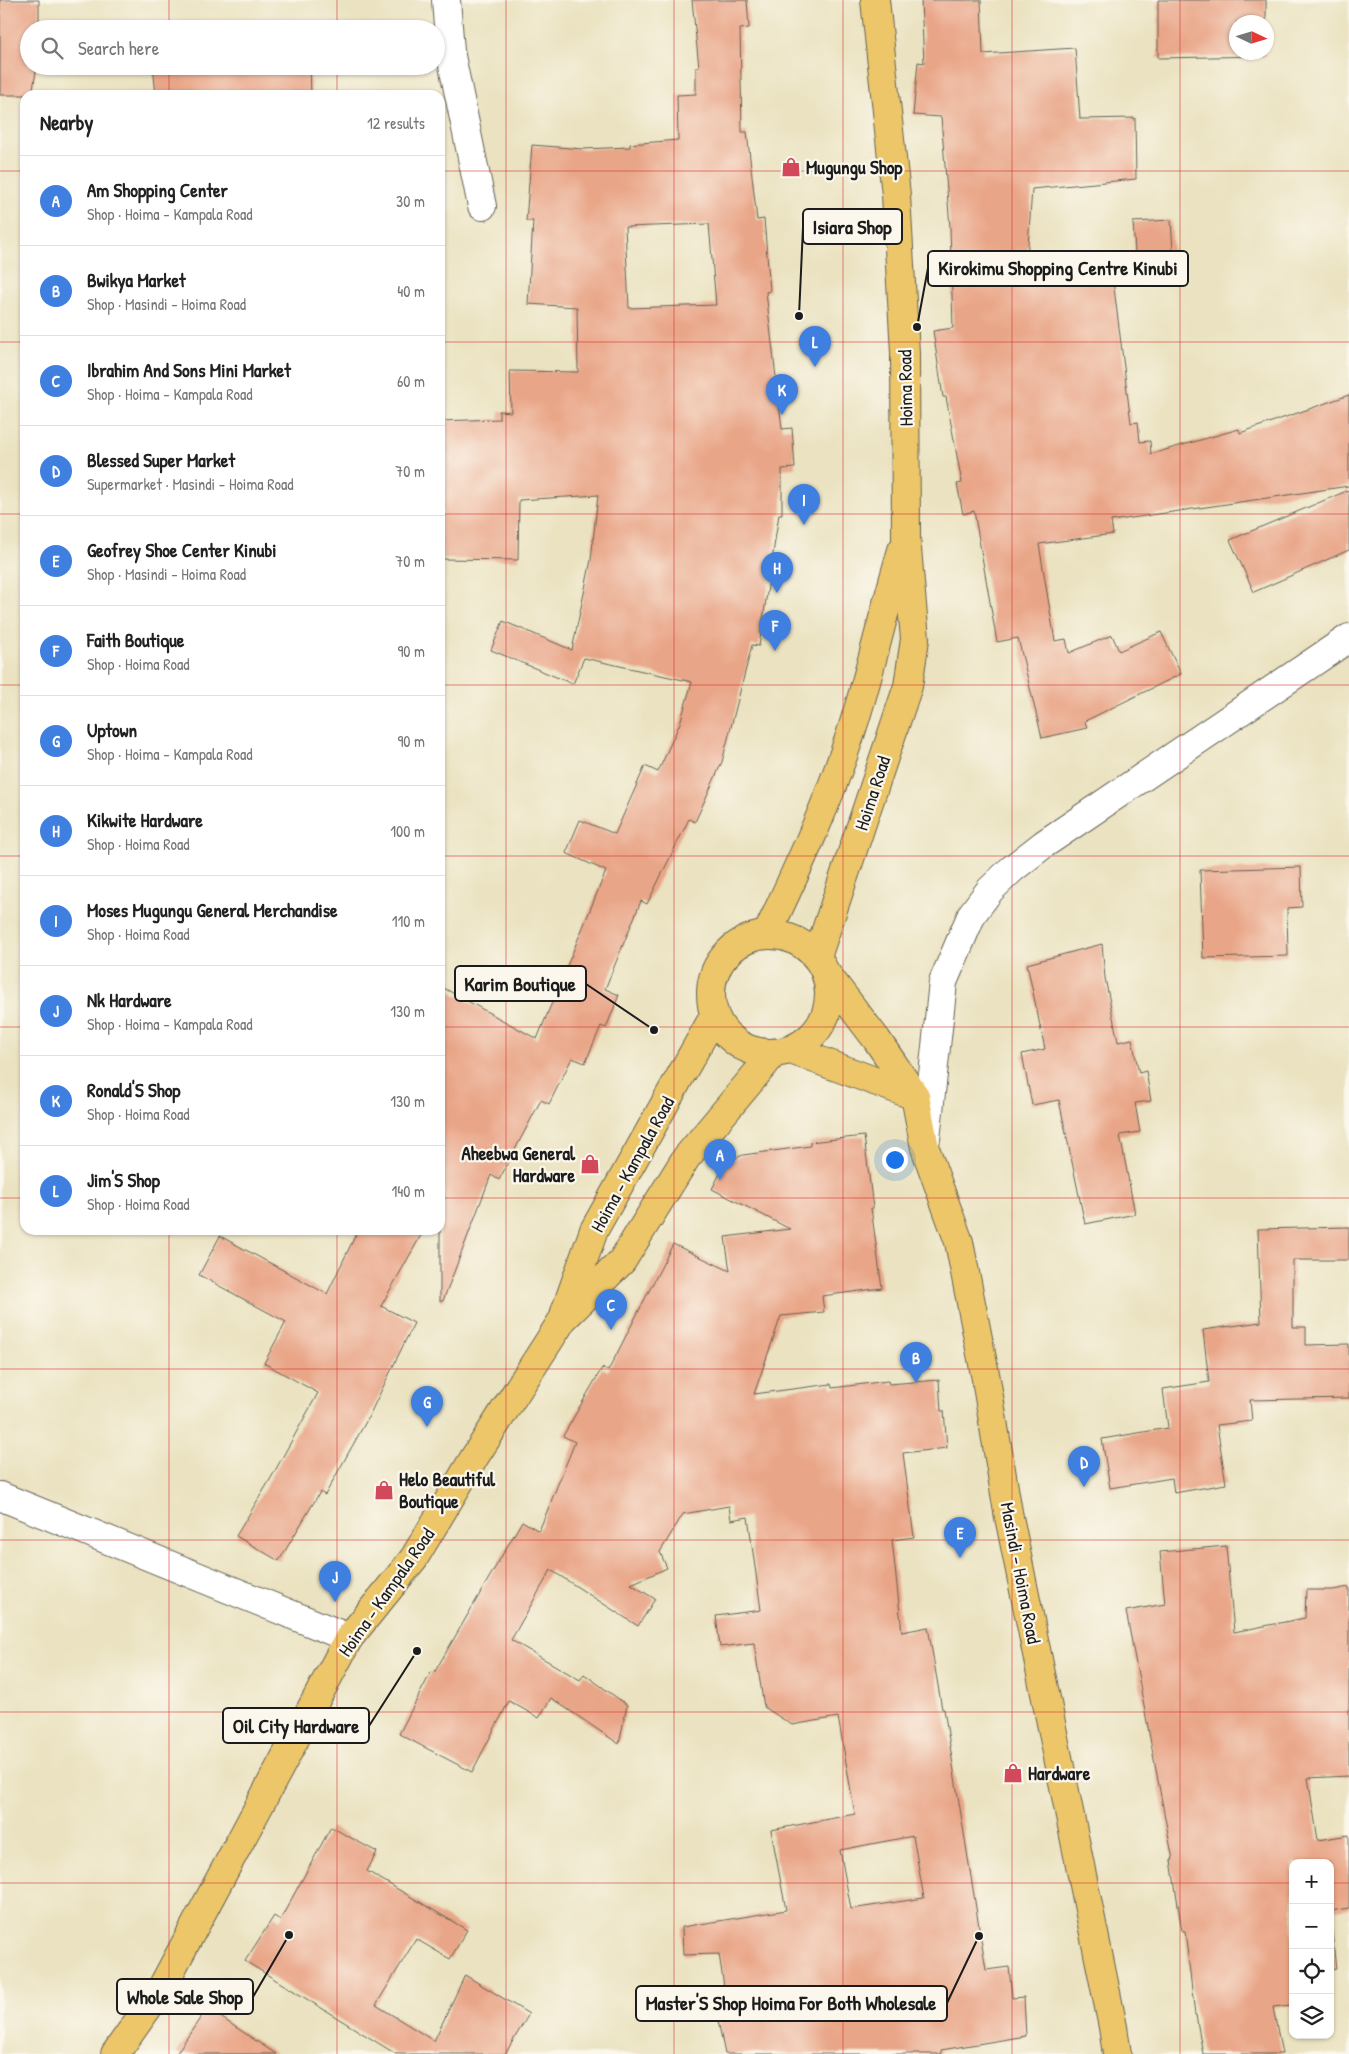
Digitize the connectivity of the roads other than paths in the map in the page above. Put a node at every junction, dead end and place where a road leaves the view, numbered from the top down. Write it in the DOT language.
graph roads {
  1 [pos="446,0"];
  2 [pos="875,0"];
  3 [pos="482,206"];
  4 [pos="906,537"];
  5 [pos="1349,638"];
  6 [pos="768,934"];
  7 [pos="821,965"];
  8 [pos="714,1016"];
  9 [pos="782,1052"];
  10 [pos="915,1096"];
  11 [pos="925,1148"];
  12 [pos="563,1319"];
  13 [pos="0,1496"];
  14 [pos="349,1638"];
  15 [pos="115,2054"];
  16 [pos="1117,2054"];
  1 -- 3 [label="street"];
  2 -- 4 [label="main road, Hoima Road"];
  4 -- 6 [label="main road, Hoima Road"];
  4 -- 7 [label="main road, Hoima Road"];
  5 -- 11 [label="street"];
  6 -- 7 [label="main road"];
  6 -- 8 [label="main road"];
  7 -- 9 [label="main road"];
  7 -- 10 [label="main road, Masindi - Hoima Road"];
  8 -- 9 [label="main road"];
  8 -- 12 [label="main road, Hoima - Kampala Road"];
  9 -- 10 [label="main road"];
  9 -- 12 [label="main road, Hoima - Kampala Road"];
  10 -- 11 [label="main road, Masindi - Hoima Road"];
  11 -- 16 [label="main road, Masindi - Hoima Road"];
  12 -- 14 [label="main road, Hoima - Kampala Road"];
  13 -- 14 [label="street"];
  14 -- 15 [label="main road, Hoima - Kampala Road"];
}
